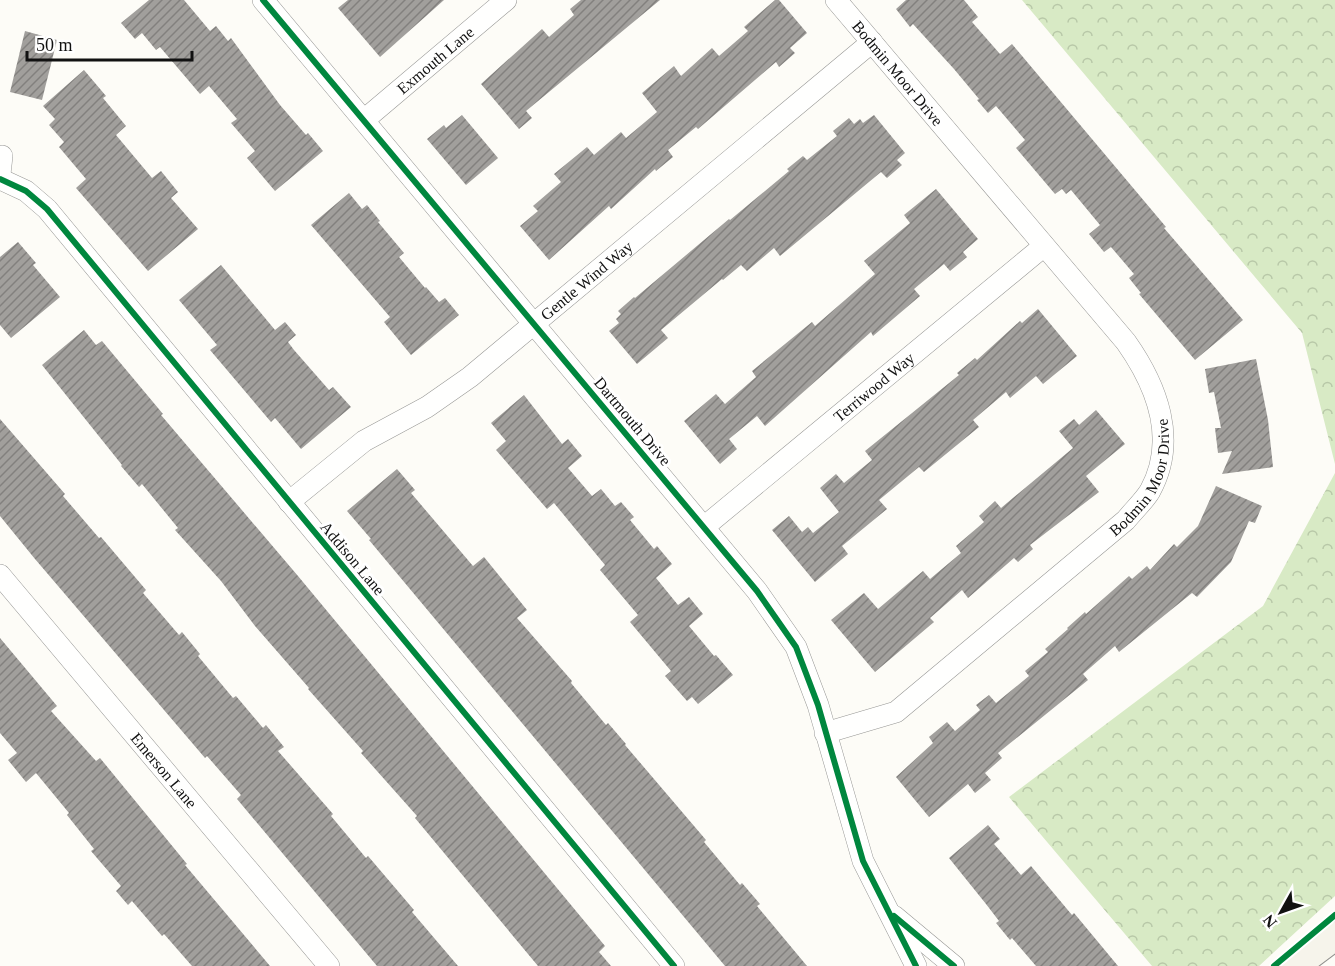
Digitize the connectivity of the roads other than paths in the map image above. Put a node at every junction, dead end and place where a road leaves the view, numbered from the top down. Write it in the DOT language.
graph roads {
  1 [pos="263,0"];
  2 [pos="506,0"];
  3 [pos="836,0"];
  4 [pos="872,42"];
  5 [pos="364,120"];
  6 [pos="0,179"];
  7 [pos="1044,246"];
  8 [pos="534,323"];
  9 [pos="288,502"];
  10 [pos="704,527"];
  11 [pos="0,574"];
  12 [pos="825,733"];
  13 [pos="889,912"];
  14 [pos="1335,936"];
  15 [pos="1335,957"];
  16 [pos="329,966"];
  17 [pos="674,966"];
  18 [pos="916,966"];
  19 [pos="954,966"];
  20 [pos="1295,966"];
  21 [pos="1327,966"];
  1 -- 5 [label="street, Dartmouth Drive"];
  2 -- 5 [label="street, Exmouth Lane"];
  3 -- 4 [label="street, Bodmin Moor Drive"];
  4 -- 7 [label="street, Bodmin Moor Drive"];
  4 -- 8 [label="street, Gentle Wind Way"];
  5 -- 8 [label="street, Dartmouth Drive"];
  6 -- 9 [label="street, Addison Lane"];
  7 -- 10 [label="street, Terriwood Way"];
  7 -- 12 [label="street, Bodmin Moor Drive"];
  8 -- 9 [label="street, Gentle Wind Way"];
  8 -- 10 [label="street, Dartmouth Drive"];
  9 -- 17 [label="street, Addison Lane"];
  10 -- 12 [label="street, Dartmouth Drive"];
  11 -- 16 [label="street, Emerson Lane"];
  12 -- 13 [label="street, Dartmouth Drive"];
  13 -- 18 [label="street, Dartmouth Drive"];
  13 -- 19 [label="street, Dartmouth Drive"];
  14 -- 20 [label="street"];
  15 -- 21 [label="street"];
}
